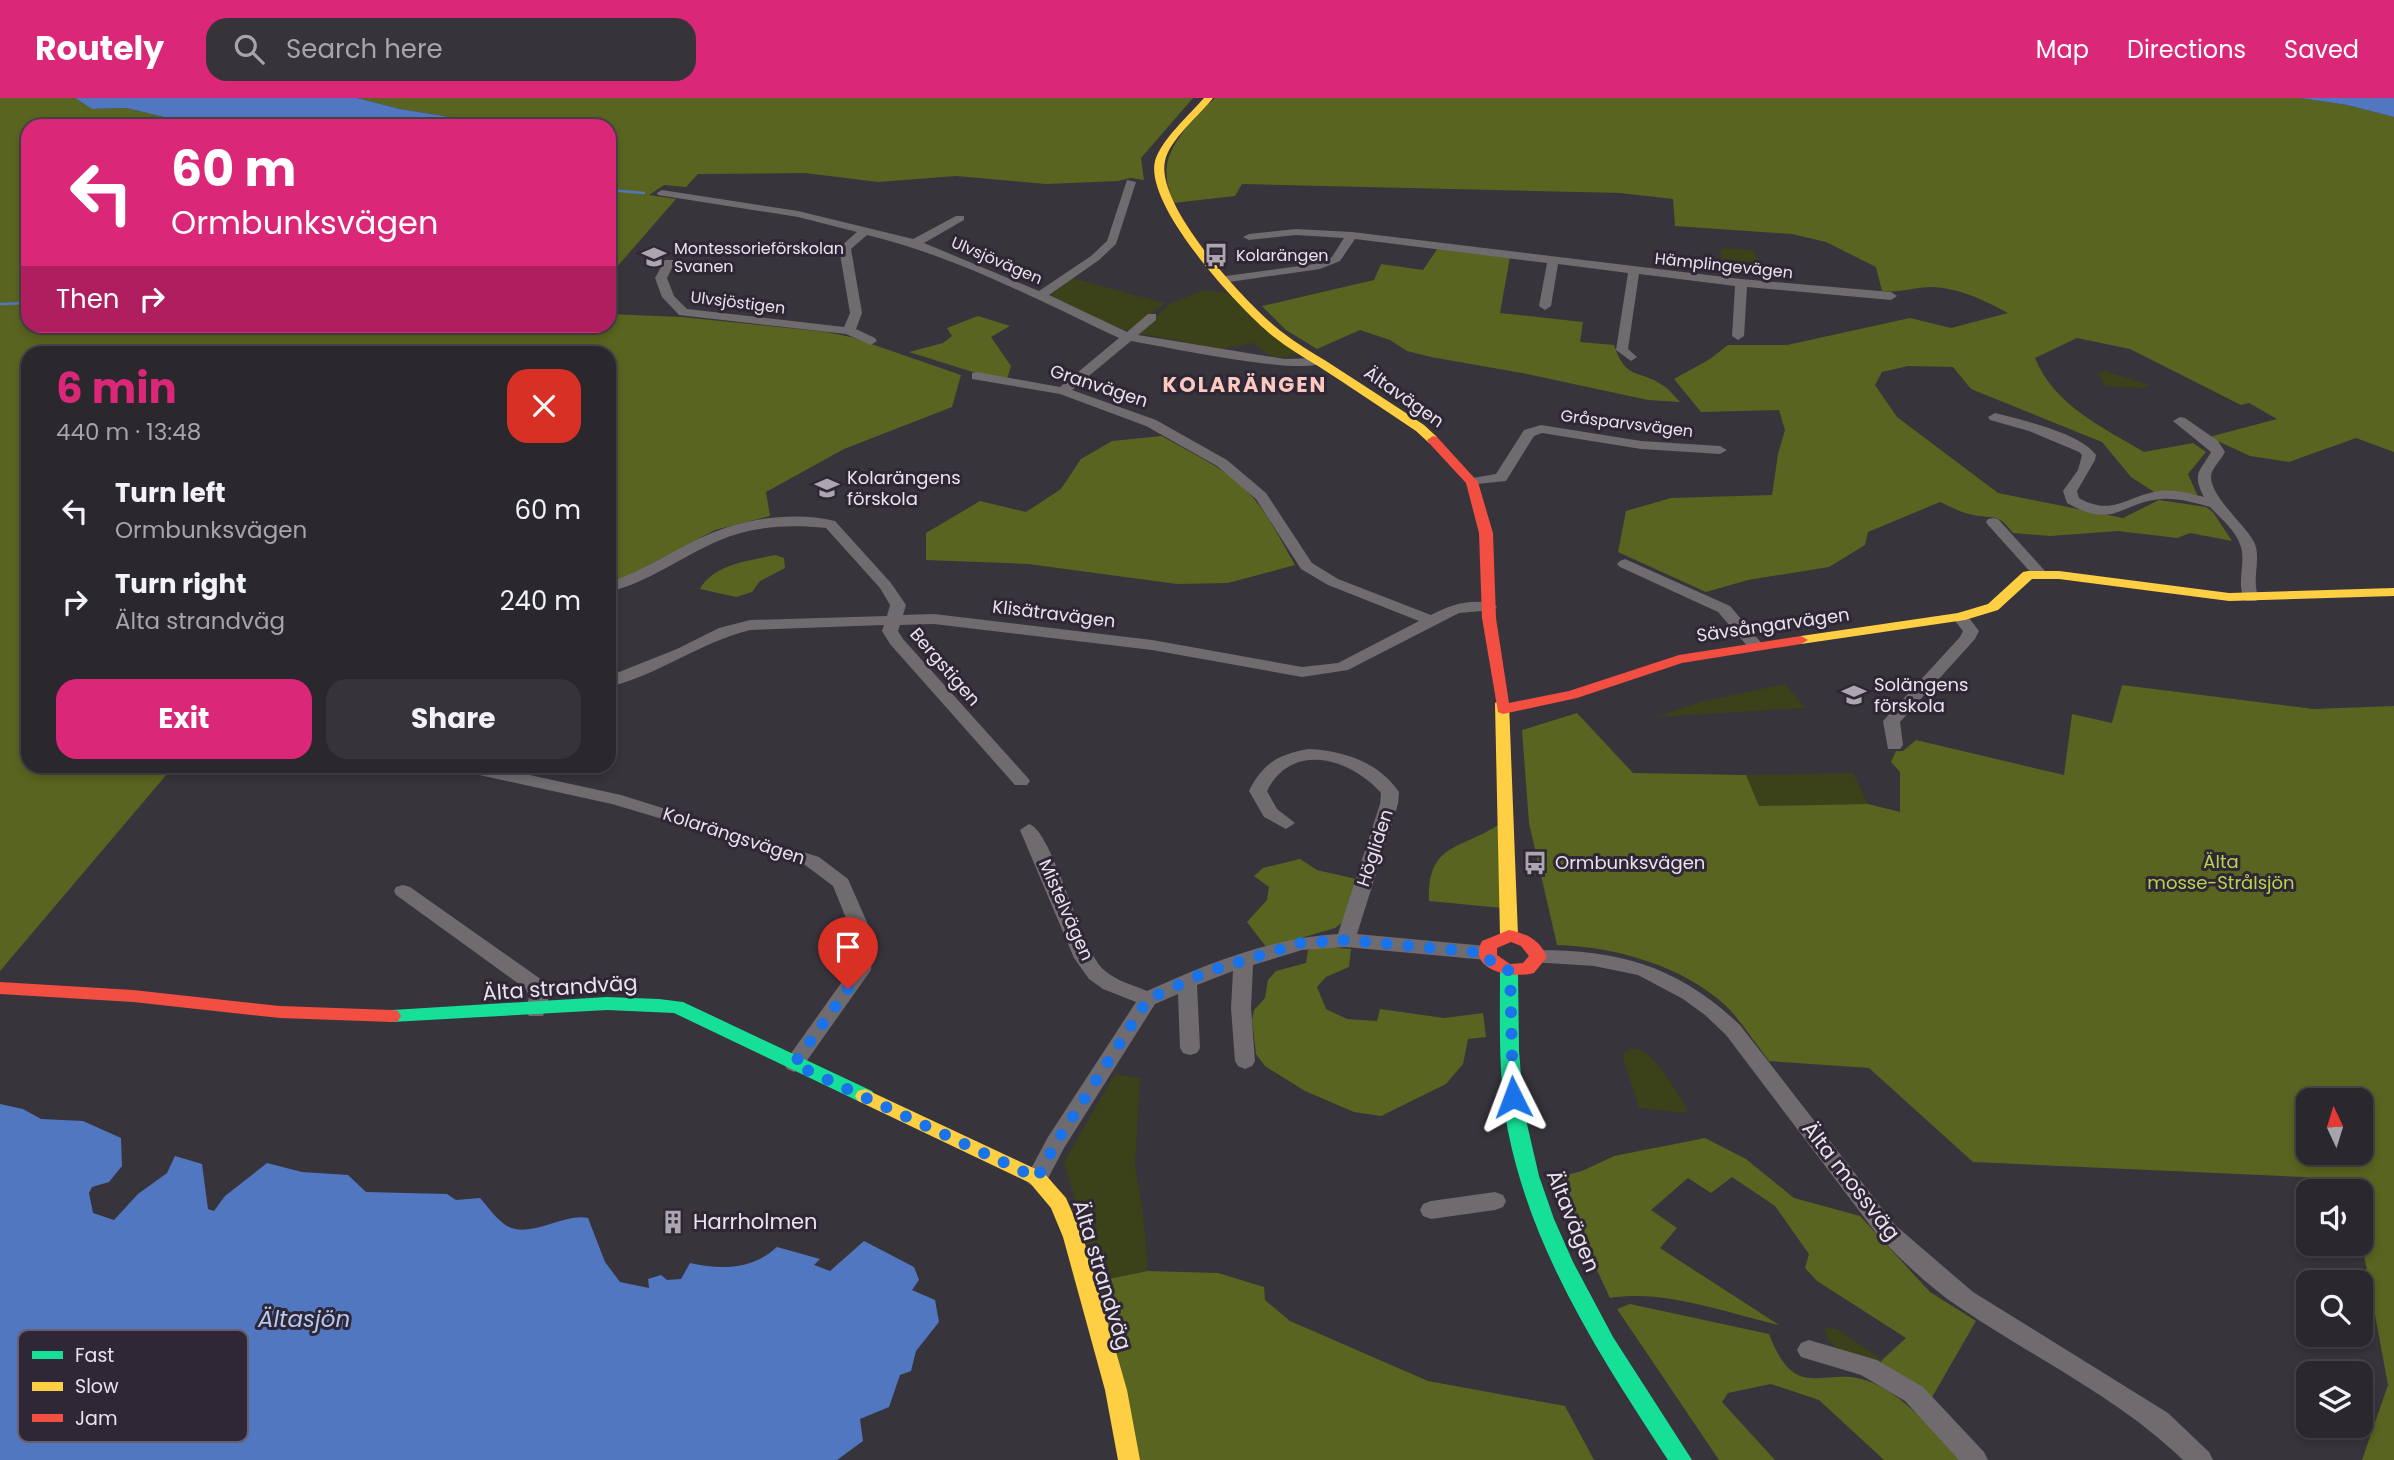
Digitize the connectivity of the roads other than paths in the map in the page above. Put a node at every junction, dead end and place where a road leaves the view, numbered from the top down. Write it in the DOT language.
graph roads {
  1 [pos="1209,98"];
  2 [pos="1131,182"];
  3 [pos="662,193"];
  4 [pos="960,218"];
  5 [pos="866,230"];
  6 [pos="1352,235"];
  7 [pos="1249,237"];
  8 [pos="915,243"];
  9 [pos="1553,260"];
  10 [pos="669,262"];
  11 [pos="1634,271"];
  12 [pos="1226,280"];
  13 [pos="1741,283"];
  14 [pos="1040,296"];
  15 [pos="1891,296"];
  16 [pos="1545,306"];
  17 [pos="1152,317"];
  18 [pos="849,331"];
  19 [pos="1738,336"];
  20 [pos="1128,337"];
  21 [pos="871,341"];
  22 [pos="1631,357"];
  23 [pos="1317,362"];
  24 [pos="977,376"];
  25 [pos="1063,391"];
  26 [pos="1995,417"];
  27 [pos="2180,421"];
  28 [pos="1720,450"];
  29 [pos="1472,482"];
  30 [pos="2214,503"];
  31 [pos="1993,522"];
  32 [pos="1625,564"];
  33 [pos="2040,574"];
  34 [pos="616,585"];
  35 [pos="2394,592"];
  36 [pos="2251,598"];
  37 [pos="1489,607"];
  38 [pos="1959,617"];
  39 [pos="1431,620"];
  40 [pos="895,621"];
  41 [pos="1755,645"];
  42 [pos="616,679"];
  43 [pos="1503,709"];
  44 [pos="1894,745"];
  45 [pos="494,773"];
  46 [pos="1021,781"];
  47 [pos="1286,823"];
  48 [pos="1029,830"];
  49 [pos="403,891"];
  50 [pos="1509,936"];
  51 [pos="1346,940"];
  52 [pos="1486,953"];
  53 [pos="1538,957"];
  54 [pos="1243,960"];
  55 [pos="1510,971"];
  56 [pos="1187,983"];
  57 [pos="0,988"];
  58 [pos="1148,999"];
  59 [pos="536,1011"];
  60 [pos="1190,1048"];
  61 [pos="1245,1061"];
  62 [pos="794,1064"];
  63 [pos="1037,1178"];
  64 [pos="1496,1201"];
  65 [pos="1431,1210"];
  66 [pos="1809,1350"];
  67 [pos="1129,1460"];
  68 [pos="1681,1460"];
  69 [pos="1975,1460"];
  70 [pos="2200,1460"];
  1 -- 12 [label="main road, Ältavägen"];
  2 -- 14 [label="street"];
  3 -- 5 [label="street, Ulvsjövägen"];
  4 -- 8 [label="street"];
  5 -- 8 [label="street, Ulvsjövägen"];
  5 -- 18 [label="street"];
  6 -- 7 [label="street, Hämplingevägen"];
  6 -- 9 [label="street, Hämplingevägen"];
  6 -- 12 [label="street"];
  8 -- 14 [label="street, Ulvsjövägen"];
  9 -- 11 [label="street, Hämplingevägen"];
  9 -- 16 [label="street"];
  10 -- 18 [label="street, Ulvsjöstigen"];
  11 -- 13 [label="street, Hämplingevägen"];
  11 -- 22 [label="street"];
  12 -- 23 [label="main road, Ältavägen"];
  13 -- 15 [label="street, Hämplingevägen"];
  13 -- 19 [label="street"];
  14 -- 20 [label="street, Ulvsjövägen"];
  17 -- 20 [label="street"];
  18 -- 21 [label="street, Ulvsjöstigen"];
  20 -- 23 [label="street, Ulvsjövägen"];
  20 -- 25 [label="street"];
  23 -- 29 [label="main road, Ältavägen"];
  24 -- 25 [label="street, Granvägen"];
  25 -- 39 [label="street, Granvägen"];
  26 -- 30 [label="street"];
  27 -- 30 [label="street"];
  28 -- 29 [label="street, Gråsparvsvägen"];
  29 -- 37 [label="main road, Ältavägen"];
  30 -- 36 [label="street"];
  31 -- 33 [label="street"];
  32 -- 41 [label="street"];
  33 -- 36 [label="main road"];
  33 -- 38 [label="main road, Sävsångarvägen"];
  34 -- 40 [label="street, Bergstigen"];
  35 -- 36 [label="main road"];
  37 -- 39 [label="street, Klisätravägen"];
  37 -- 43 [label="main road, Ältavägen"];
  38 -- 41 [label="main road, Sävsångarvägen"];
  38 -- 44 [label="street"];
  39 -- 40 [label="street, Klisätravägen"];
  40 -- 42 [label="street, Klisätravägen"];
  40 -- 46 [label="street, Bergstigen"];
  41 -- 43 [label="main road, Sävsångarvägen"];
  43 -- 50 [label="main road, Ältavägen"];
  45 -- 62 [label="street, Kolarängsvägen"];
  47 -- 51 [label="street, Högliden"];
  48 -- 58 [label="street, Mistelvägen"];
  49 -- 59 [label="street"];
  50 -- 52 [label="main road"];
  50 -- 53 [label="main road"];
  51 -- 52 [label="street"];
  51 -- 54 [label="street"];
  52 -- 55 [label="main road"];
  53 -- 55 [label="main road"];
  53 -- 70 [label="street, Älta mossväg"];
  54 -- 56 [label="street"];
  54 -- 61 [label="street"];
  55 -- 68 [label="main road, Ältavägen"];
  56 -- 58 [label="street"];
  56 -- 60 [label="street"];
  57 -- 59 [label="main road, Älta strandväg"];
  58 -- 63 [label="street"];
  59 -- 62 [label="main road, Älta strandväg"];
  62 -- 63 [label="main road, Älta strandväg"];
  63 -- 67 [label="main road, Älta strandväg"];
  64 -- 65 [label="street"];
  66 -- 69 [label="street"];
}
